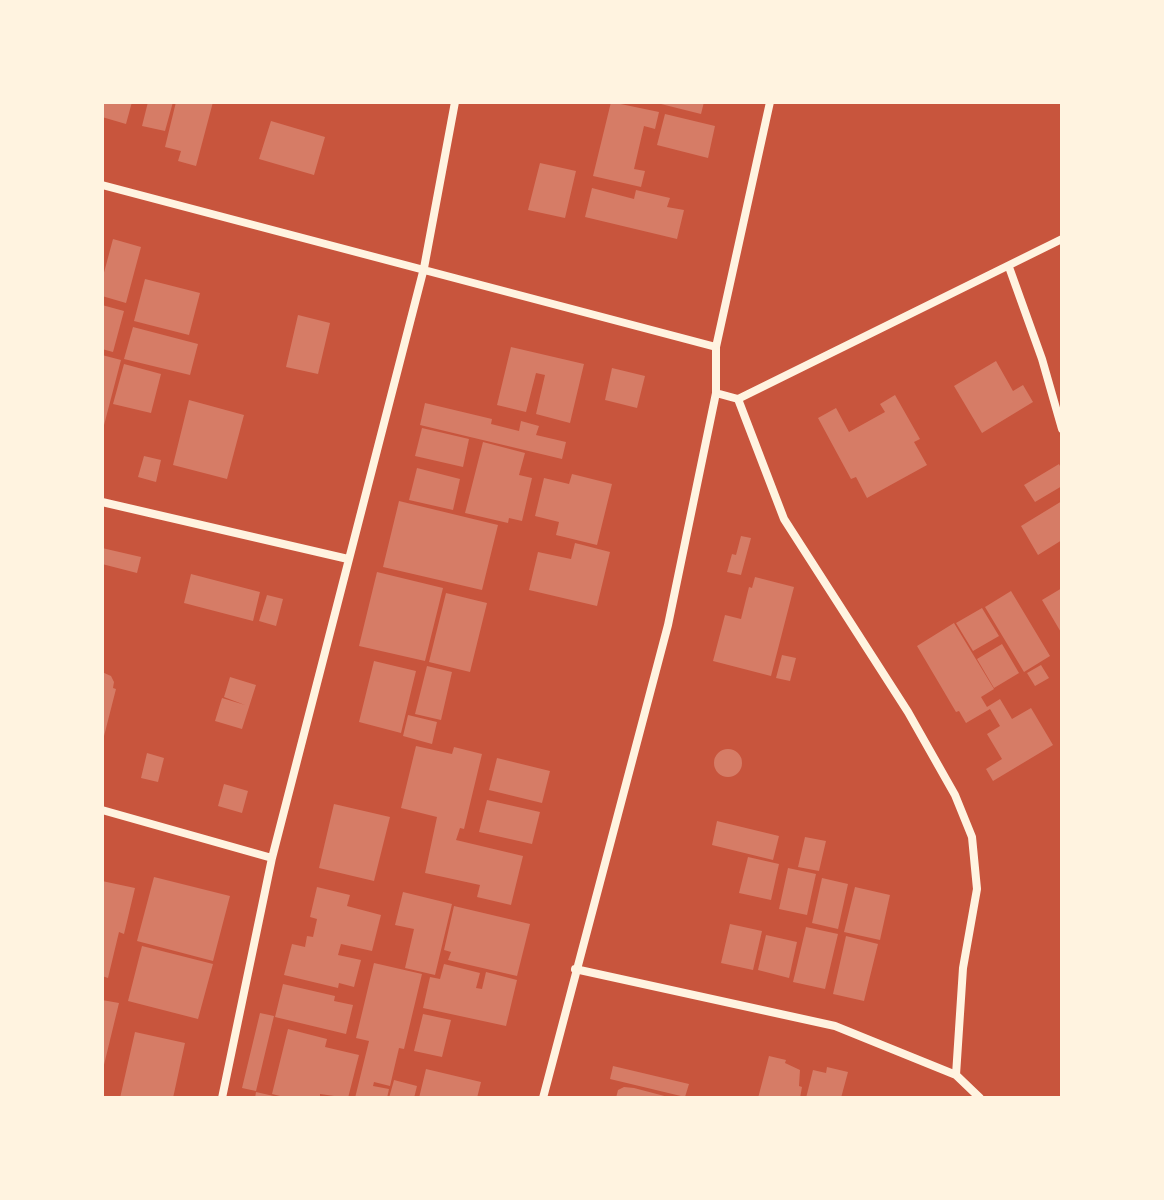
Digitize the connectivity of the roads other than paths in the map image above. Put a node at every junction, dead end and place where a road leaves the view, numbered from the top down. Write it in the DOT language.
graph roads {
  1 [pos="455,102"];
  2 [pos="770,102"];
  3 [pos="102,185"];
  4 [pos="1062,239"];
  5 [pos="1009,267"];
  6 [pos="424,268"];
  7 [pos="716,347"];
  8 [pos="716,393"];
  9 [pos="738,399"];
  10 [pos="1062,429"];
  11 [pos="102,502"];
  12 [pos="348,559"];
  13 [pos="102,810"];
  14 [pos="272,858"];
  15 [pos="575,969"];
  16 [pos="956,1075"];
  17 [pos="222,1098"];
  18 [pos="543,1098"];
  19 [pos="980,1098"];
  1 -- 6 [label="street"];
  2 -- 7 [label="street"];
  3 -- 6 [label="street"];
  4 -- 5 [label="street"];
  5 -- 9 [label="street"];
  5 -- 10 [label="street"];
  6 -- 7 [label="street"];
  6 -- 12 [label="street"];
  7 -- 8 [label="street"];
  8 -- 9 [label="street"];
  8 -- 15 [label="street"];
  9 -- 16 [label="street"];
  11 -- 12 [label="street"];
  12 -- 14 [label="street"];
  13 -- 14 [label="street"];
  14 -- 17 [label="street"];
  15 -- 16 [label="street"];
  15 -- 18 [label="street"];
  16 -- 19 [label="street"];
}
